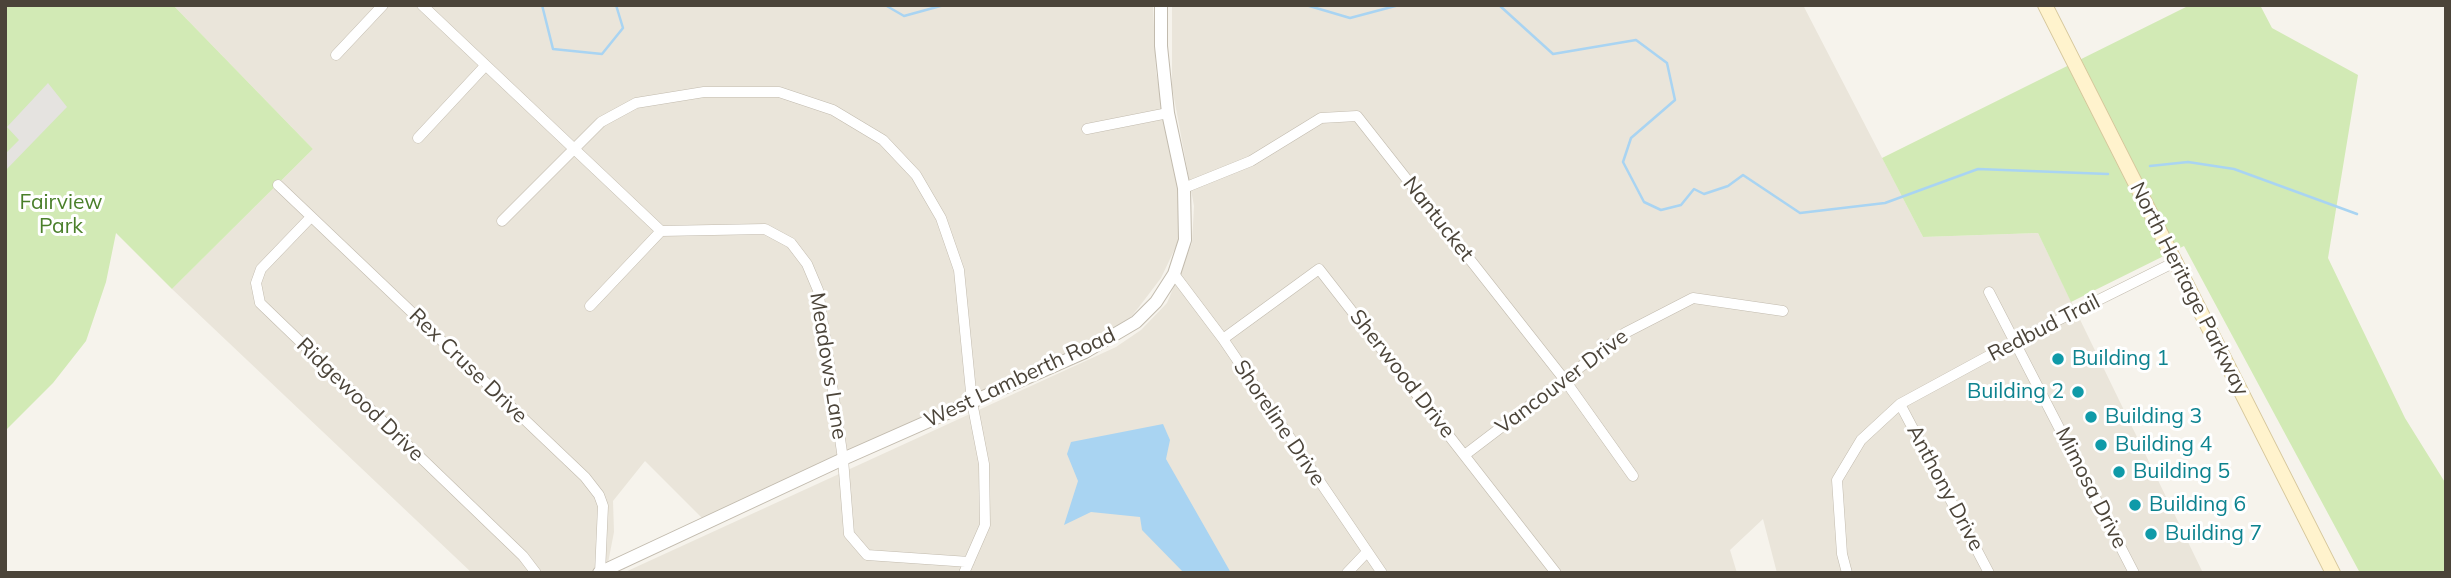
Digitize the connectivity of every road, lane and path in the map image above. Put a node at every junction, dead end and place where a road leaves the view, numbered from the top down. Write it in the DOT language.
graph roads {
  1 [pos="383,5"];
  2 [pos="422,5"];
  3 [pos="1161,5"];
  4 [pos="2045,5"];
  5 [pos="336,55"];
  6 [pos="485,66"];
  7 [pos="1168,113"];
  8 [pos="1087,129"];
  9 [pos="418,138"];
  10 [pos="572,149"];
  11 [pos="278,185"];
  12 [pos="1184,188"];
  13 [pos="311,217"];
  14 [pos="502,221"];
  15 [pos="661,231"];
  16 [pos="2175,262"];
  17 [pos="1174,274"];
  18 [pos="1989,292"];
  19 [pos="590,306"];
  20 [pos="1783,311"];
  21 [pos="1223,338"];
  22 [pos="2016,341"];
  23 [pos="1564,379"];
  24 [pos="972,402"];
  25 [pos="1900,404"];
  26 [pos="1466,454"];
  27 [pos="843,459"];
  28 [pos="1633,476"];
  29 [pos="1366,553"];
  30 [pos="969,562"];
  31 [pos="536,573"];
  32 [pos="600,573"];
  33 [pos="964,573"];
  34 [pos="1347,573"];
  35 [pos="1382,573"];
  36 [pos="1556,573"];
  37 [pos="1847,573"];
  38 [pos="1989,573"];
  39 [pos="2134,573"];
  40 [pos="2333,573"];
  1 -- 5 [label="street"];
  2 -- 6 [label="street"];
  3 -- 7 [label="street, West Lamberth Road"];
  4 -- 16 [label="main road, North Heritage Parkway"];
  6 -- 9 [label="street"];
  6 -- 10 [label="street"];
  7 -- 8 [label="street"];
  7 -- 12 [label="street, West Lamberth Road"];
  10 -- 14 [label="street"];
  10 -- 15 [label="street"];
  10 -- 24 [label="street"];
  11 -- 13 [label="street, Rex Cruse Drive"];
  12 -- 17 [label="street, West Lamberth Road"];
  12 -- 23 [label="street, Nantucket"];
  13 -- 31 [label="street, Ridgewood Drive"];
  13 -- 32 [label="street, Rex Cruse Drive"];
  15 -- 19 [label="street"];
  15 -- 27 [label="street, Meadows Lane"];
  16 -- 22 [label="street, Redbud Trail"];
  16 -- 40 [label="main road, North Heritage Parkway"];
  17 -- 21 [label="street, Shoreline Drive"];
  17 -- 24 [label="street, West Lamberth Road"];
  18 -- 22 [label="street, Mimosa Drive"];
  20 -- 23 [label="street, Vancouver Drive"];
  21 -- 26 [label="street, Sherwood Drive"];
  21 -- 29 [label="street, Shoreline Drive"];
  22 -- 25 [label="street, Redbud Trail"];
  22 -- 39 [label="street, Mimosa Drive"];
  23 -- 26 [label="street, Vancouver Drive"];
  23 -- 28 [label="street, Nantucket"];
  24 -- 27 [label="street, West Lamberth Road"];
  24 -- 30 [label="street"];
  25 -- 37 [label="street, Redbud Trail"];
  25 -- 38 [label="street, Anthony Drive"];
  26 -- 36 [label="street, Sherwood Drive"];
  27 -- 30 [label="street, Meadows Lane"];
  27 -- 32 [label="street, West Lamberth Road"];
  29 -- 34 [label="street"];
  29 -- 35 [label="street, Shoreline Drive"];
  30 -- 33 [label="street"];
}
